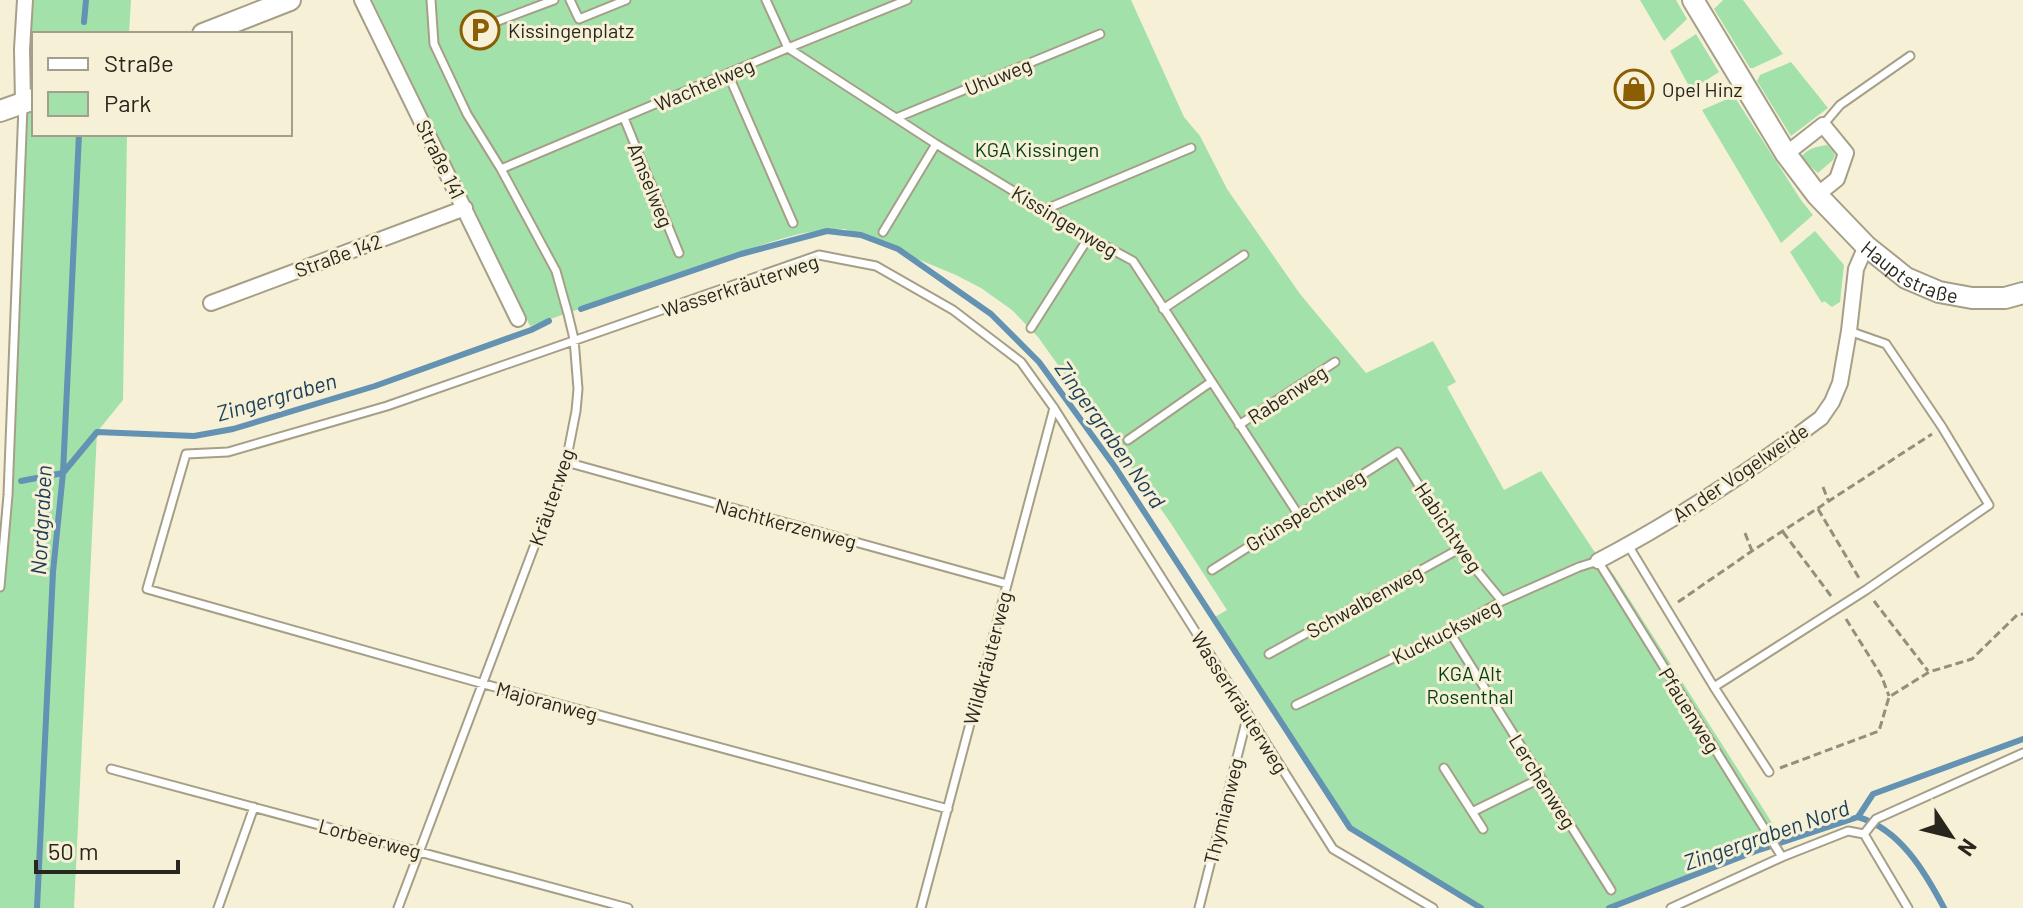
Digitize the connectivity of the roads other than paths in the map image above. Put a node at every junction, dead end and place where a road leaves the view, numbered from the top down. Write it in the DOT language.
graph roads {
  1 [pos="25,0"];
  2 [pos="290,0"];
  3 [pos="362,0"];
  4 [pos="431,0"];
  5 [pos="554,0"];
  6 [pos="570,0"];
  7 [pos="626,0"];
  8 [pos="766,0"];
  9 [pos="907,0"];
  10 [pos="1693,0"];
  11 [pos="490,24"];
  12 [pos="208,32"];
  13 [pos="1100,34"];
  14 [pos="788,48"];
  15 [pos="1910,56"];
  16 [pos="728,74"];
  17 [pos="29,101"];
  18 [pos="0,111"];
  19 [pos="624,118"];
  20 [pos="896,118"];
  21 [pos="1823,125"];
  22 [pos="936,144"];
  23 [pos="1191,148"];
  24 [pos="1786,154"];
  25 [pos="501,169"];
  26 [pos="1817,195"];
  27 [pos="465,208"];
  28 [pos="1046,209"];
  29 [pos="793,223"];
  30 [pos="883,232"];
  31 [pos="1089,237"];
  32 [pos="1866,246"];
  33 [pos="679,253"];
  34 [pos="1244,255"];
  35 [pos="2023,293"];
  36 [pos="211,303"];
  37 [pos="1163,309"];
  38 [pos="518,319"];
  39 [pos="1031,328"];
  40 [pos="1849,331"];
  41 [pos="574,339"];
  42 [pos="1335,362"];
  43 [pos="1211,382"];
  44 [pos="1054,408"];
  45 [pos="1239,425"];
  46 [pos="1128,440"];
  47 [pos="1398,452"];
  48 [pos="566,462"];
  49 [pos="4,497"];
  50 [pos="1298,514"];
  51 [pos="1628,545"];
  52 [pos="1459,549"];
  53 [pos="1598,561"];
  54 [pos="1212,570"];
  55 [pos="1007,584"];
  56 [pos="0,587"];
  57 [pos="147,589"];
  58 [pos="1502,601"];
  59 [pos="1449,631"];
  60 [pos="1269,654"];
  61 [pos="484,684"];
  62 [pos="1714,687"];
  63 [pos="1296,705"];
  64 [pos="1248,714"];
  65 [pos="2023,753"];
  66 [pos="1444,768"];
  67 [pos="111,769"];
  68 [pos="1769,772"];
  69 [pos="1541,778"];
  70 [pos="254,807"];
  71 [pos="948,809"];
  72 [pos="1472,812"];
  73 [pos="1483,829"];
  74 [pos="1864,834"];
  75 [pos="420,852"];
  76 [pos="1781,855"];
  77 [pos="1611,890"];
  78 [pos="218,908"];
  79 [pos="398,908"];
  80 [pos="628,908"];
  81 [pos="921,908"];
  82 [pos="1199,908"];
  83 [pos="1433,908"];
  84 [pos="1671,908"];
  85 [pos="1908,908"];
  1 -- 17 [label="street"];
  2 -- 12 [label="street"];
  3 -- 27 [label="street, Straße 141"];
  4 -- 25 [label="lane, Kräuterweg"];
  5 -- 11 [label="lane"];
  6 -- 7 [label="lane"];
  8 -- 14 [label="lane"];
  9 -- 14 [label="lane, Wachtelweg"];
  10 -- 24 [label="street, Hauptstraße"];
  13 -- 20 [label="lane, Uhuweg"];
  14 -- 16 [label="lane, Wachtelweg"];
  14 -- 20 [label="lane, Kissingenweg"];
  15 -- 21 [label="lane"];
  16 -- 19 [label="lane, Wachtelweg"];
  16 -- 29 [label="lane"];
  17 -- 18 [label="street"];
  17 -- 49 [label="lane"];
  19 -- 25 [label="lane, Wachtelweg"];
  19 -- 33 [label="lane, Amselweg"];
  20 -- 22 [label="lane, Kissingenweg"];
  21 -- 24 [label="street"];
  21 -- 26 [label="street"];
  22 -- 28 [label="lane, Kissingenweg"];
  22 -- 30 [label="lane"];
  23 -- 28 [label="lane"];
  24 -- 26 [label="street, Hauptstraße"];
  25 -- 41 [label="lane, Kräuterweg"];
  26 -- 32 [label="street, Hauptstraße"];
  27 -- 36 [label="street, Straße 142"];
  27 -- 38 [label="street, Straße 141"];
  28 -- 31 [label="lane, Kissingenweg"];
  31 -- 37 [label="lane, Kissingenweg"];
  31 -- 39 [label="lane"];
  32 -- 35 [label="street, Hauptstraße"];
  32 -- 40 [label="street, An der Vogelweide"];
  34 -- 37 [label="lane"];
  37 -- 43 [label="lane, Kissingenweg"];
  40 -- 51 [label="street, An der Vogelweide"];
  40 -- 62 [label="lane"];
  41 -- 44 [label="lane, Wasserkräuterweg"];
  41 -- 48 [label="lane, Kräuterweg"];
  41 -- 57 [label="lane, Wasserkräuterweg"];
  42 -- 45 [label="lane, Rabenweg"];
  43 -- 45 [label="lane, Kissingenweg"];
  43 -- 46 [label="lane"];
  44 -- 55 [label="lane, Wildkräuterweg"];
  44 -- 64 [label="lane, Wasserkräuterweg"];
  45 -- 50 [label="lane, Kissingenweg"];
  47 -- 50 [label="lane, Grünspechtweg"];
  47 -- 52 [label="lane, Habichtweg"];
  48 -- 55 [label="lane, Nachtkerzenweg"];
  48 -- 61 [label="lane, Kräuterweg"];
  49 -- 56 [label="lane"];
  50 -- 54 [label="lane, Grünspechtweg"];
  51 -- 53 [label="street, An der Vogelweide"];
  51 -- 62 [label="lane"];
  52 -- 58 [label="lane, Habichtweg"];
  52 -- 60 [label="lane, Schwalbenweg"];
  53 -- 58 [label="lane, Kuckucksweg"];
  53 -- 76 [label="lane, Pfauenweg"];
  55 -- 71 [label="lane, Wildkräuterweg"];
  57 -- 61 [label="lane, Majoranweg"];
  58 -- 59 [label="lane, Kuckucksweg"];
  59 -- 63 [label="lane, Kuckucksweg"];
  59 -- 69 [label="lane, Lerchenweg"];
  61 -- 71 [label="lane, Majoranweg"];
  61 -- 75 [label="lane, Kräuterweg"];
  62 -- 68 [label="lane"];
  64 -- 82 [label="lane, Thymianweg"];
  64 -- 83 [label="lane, Wasserkräuterweg"];
  65 -- 74 [label="lane"];
  66 -- 72 [label="lane"];
  67 -- 70 [label="lane, Lorbeerweg"];
  69 -- 72 [label="lane"];
  69 -- 77 [label="lane, Lerchenweg"];
  70 -- 75 [label="lane, Lorbeerweg"];
  70 -- 78 [label="lane"];
  71 -- 81 [label="lane, Wildkräuterweg"];
  72 -- 73 [label="lane"];
  74 -- 76 [label="lane"];
  74 -- 85 [label="lane"];
  75 -- 79 [label="lane, Kräuterweg"];
  75 -- 80 [label="lane, Lorbeerweg"];
  76 -- 84 [label="lane"];
}
